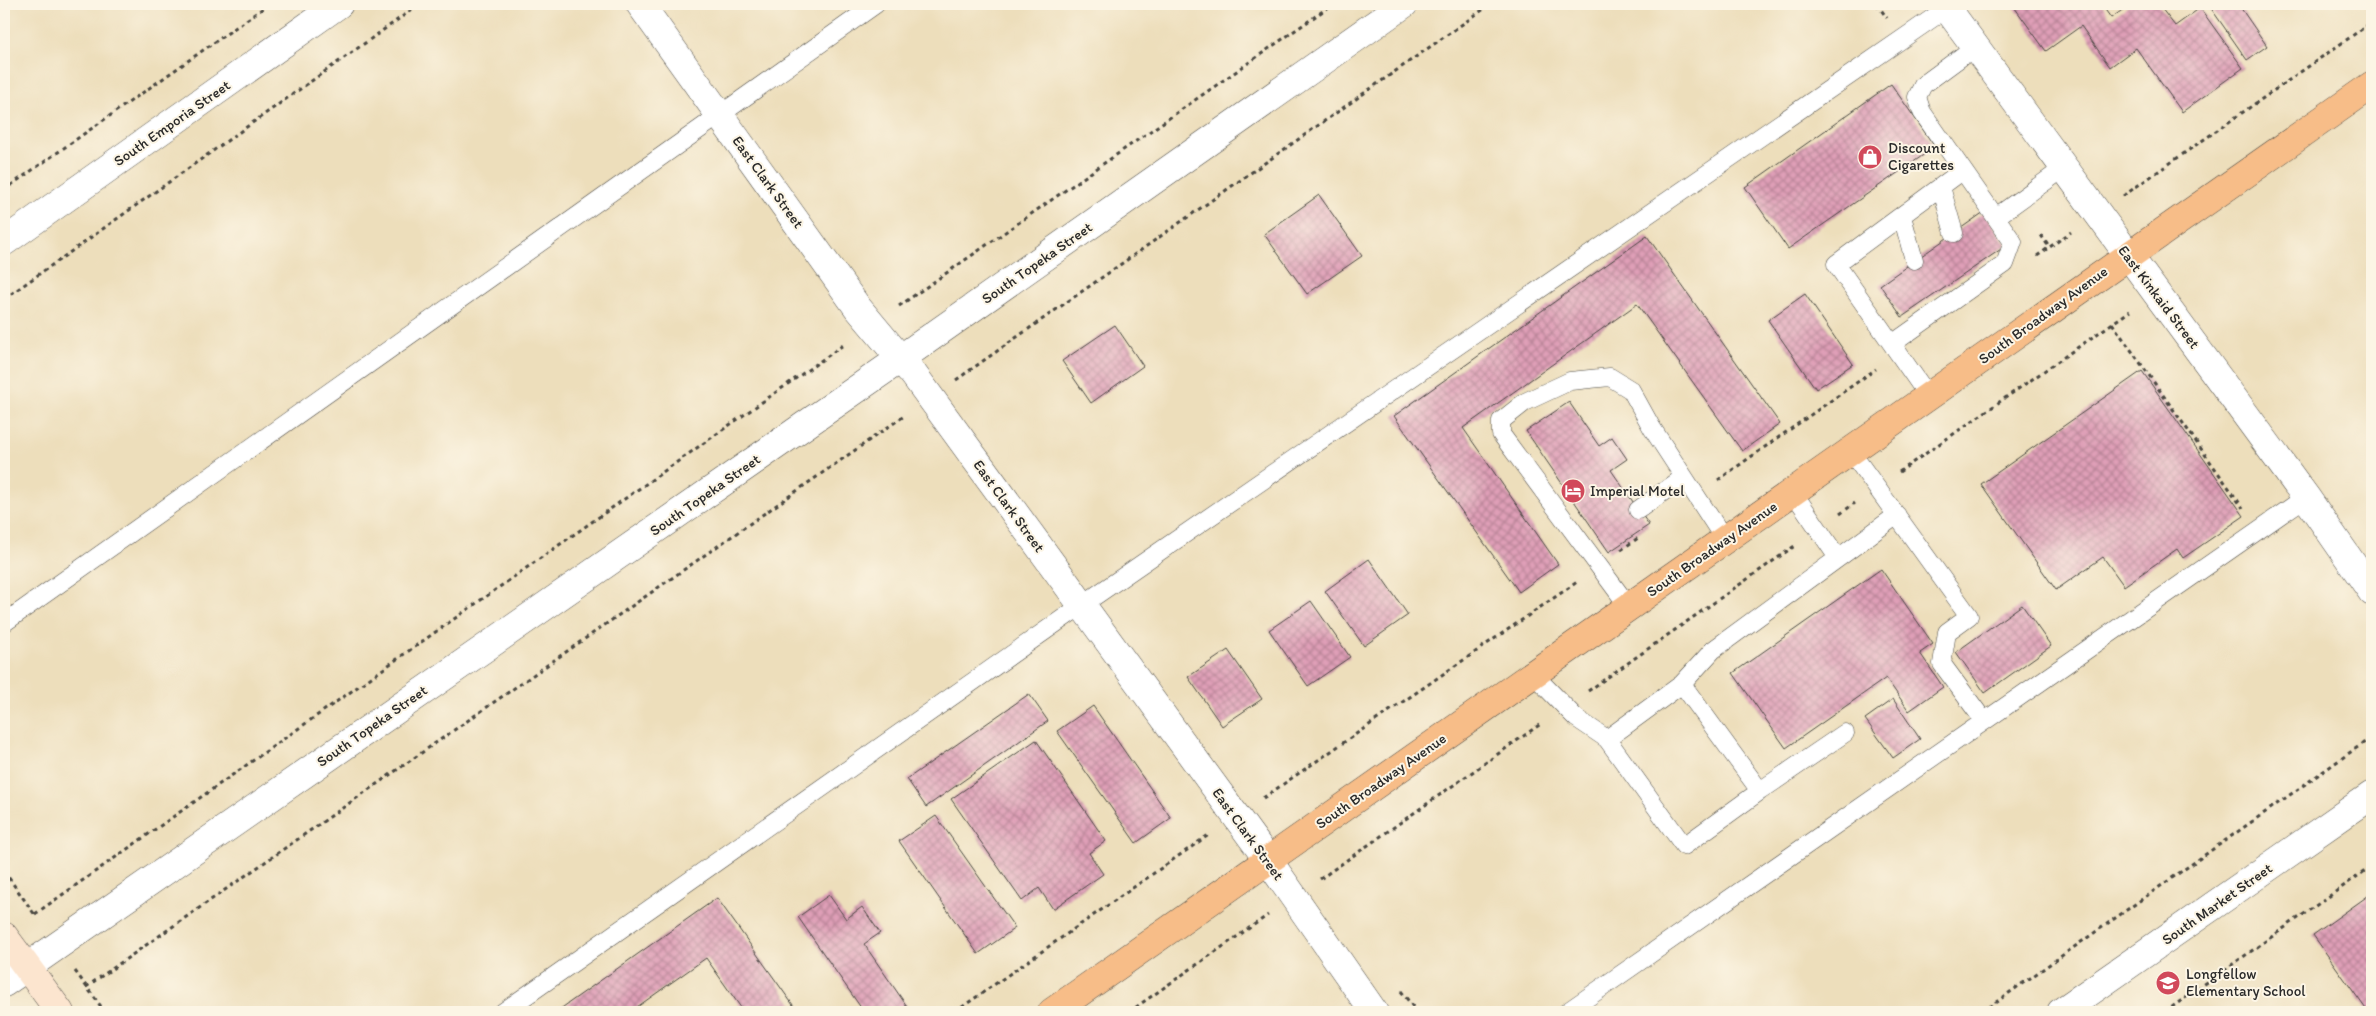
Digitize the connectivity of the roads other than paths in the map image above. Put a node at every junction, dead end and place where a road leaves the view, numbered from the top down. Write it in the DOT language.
graph roads {
  1 [pos="340,4"];
  2 [pos="640,4"];
  3 [pos="876,4"];
  4 [pos="1404,4"];
  5 [pos="1948,5"];
  6 [pos="1976,46"];
  7 [pos="2372,85"];
  8 [pos="719,114"];
  9 [pos="2064,168"];
  10 [pos="1962,171"];
  11 [pos="1941,187"];
  12 [pos="1902,216"];
  13 [pos="1996,217"];
  14 [pos="1954,232"];
  15 [pos="4,242"];
  16 [pos="2128,255"];
  17 [pos="1914,260"];
  18 [pos="1892,344"];
  19 [pos="900,359"];
  20 [pos="1930,397"];
  21 [pos="1851,452"];
  22 [pos="1684,477"];
  23 [pos="1793,492"];
  24 [pos="2306,497"];
  25 [pos="1638,510"];
  26 [pos="1897,515"];
  27 [pos="1725,540"];
  28 [pos="1838,558"];
  29 [pos="2372,592"];
  30 [pos="1082,605"];
  31 [pos="1629,607"];
  32 [pos="4,623"];
  33 [pos="1533,674"];
  34 [pos="1682,684"];
  35 [pos="1984,721"];
  36 [pos="1845,733"];
  37 [pos="1607,739"];
  38 [pos="1760,791"];
  39 [pos="2372,795"];
  40 [pos="1268,860"];
  41 [pos="4,936"];
  42 [pos="27,967"];
  43 [pos="4,983"];
  44 [pos="60,1012"];
  45 [pos="503,1012"];
  46 [pos="1052,1012"];
  47 [pos="1374,1012"];
  48 [pos="1567,1012"];
  49 [pos="2061,1012"];
  1 -- 15 [label="street, South Emporia Street"];
  2 -- 8 [label="street, East Clark Street"];
  3 -- 8 [label="lane"];
  4 -- 19 [label="street, South Topeka Street"];
  5 -- 6 [label="street, East Kinkaid Street"];
  5 -- 30 [label="lane"];
  6 -- 9 [label="street, East Kinkaid Street"];
  6 -- 10 [label="lane"];
  7 -- 16 [label="main road, South Broadway Avenue"];
  8 -- 19 [label="street, East Clark Street"];
  8 -- 32 [label="lane"];
  9 -- 13 [label="lane"];
  9 -- 16 [label="street, East Kinkaid Street"];
  10 -- 11 [label="lane"];
  10 -- 13 [label="lane"];
  11 -- 12 [label="lane"];
  11 -- 14 [label="lane"];
  12 -- 17 [label="lane"];
  12 -- 18 [label="lane"];
  13 -- 18 [label="lane"];
  16 -- 20 [label="main road, South Broadway Avenue"];
  16 -- 24 [label="street, East Kinkaid Street"];
  18 -- 20 [label="lane"];
  19 -- 30 [label="street, East Clark Street"];
  19 -- 42 [label="street, South Topeka Street"];
  20 -- 21 [label="main road, South Broadway Avenue"];
  21 -- 23 [label="main road, South Broadway Avenue"];
  21 -- 26 [label="lane"];
  22 -- 25 [label="lane"];
  22 -- 27 [label="lane"];
  22 -- 31 [label="lane"];
  23 -- 27 [label="main road, South Broadway Avenue"];
  23 -- 28 [label="lane"];
  24 -- 29 [label="street, East Kinkaid Street"];
  24 -- 35 [label="lane"];
  26 -- 28 [label="lane"];
  26 -- 35 [label="lane"];
  27 -- 31 [label="main road, South Broadway Avenue"];
  28 -- 34 [label="lane"];
  30 -- 40 [label="street, East Clark Street"];
  30 -- 45 [label="lane"];
  31 -- 33 [label="main road, South Broadway Avenue"];
  33 -- 37 [label="lane"];
  33 -- 40 [label="main road, South Broadway Avenue"];
  34 -- 37 [label="lane"];
  34 -- 38 [label="lane"];
  35 -- 48 [label="lane"];
  36 -- 38 [label="lane"];
  37 -- 38 [label="lane"];
  39 -- 49 [label="street, South Market Street"];
  40 -- 46 [label="main road, South Broadway Avenue"];
  40 -- 47 [label="street, East Clark Street"];
  41 -- 42 [label="street"];
  42 -- 43 [label="street, South Topeka Street"];
  42 -- 44 [label="street"];
}
